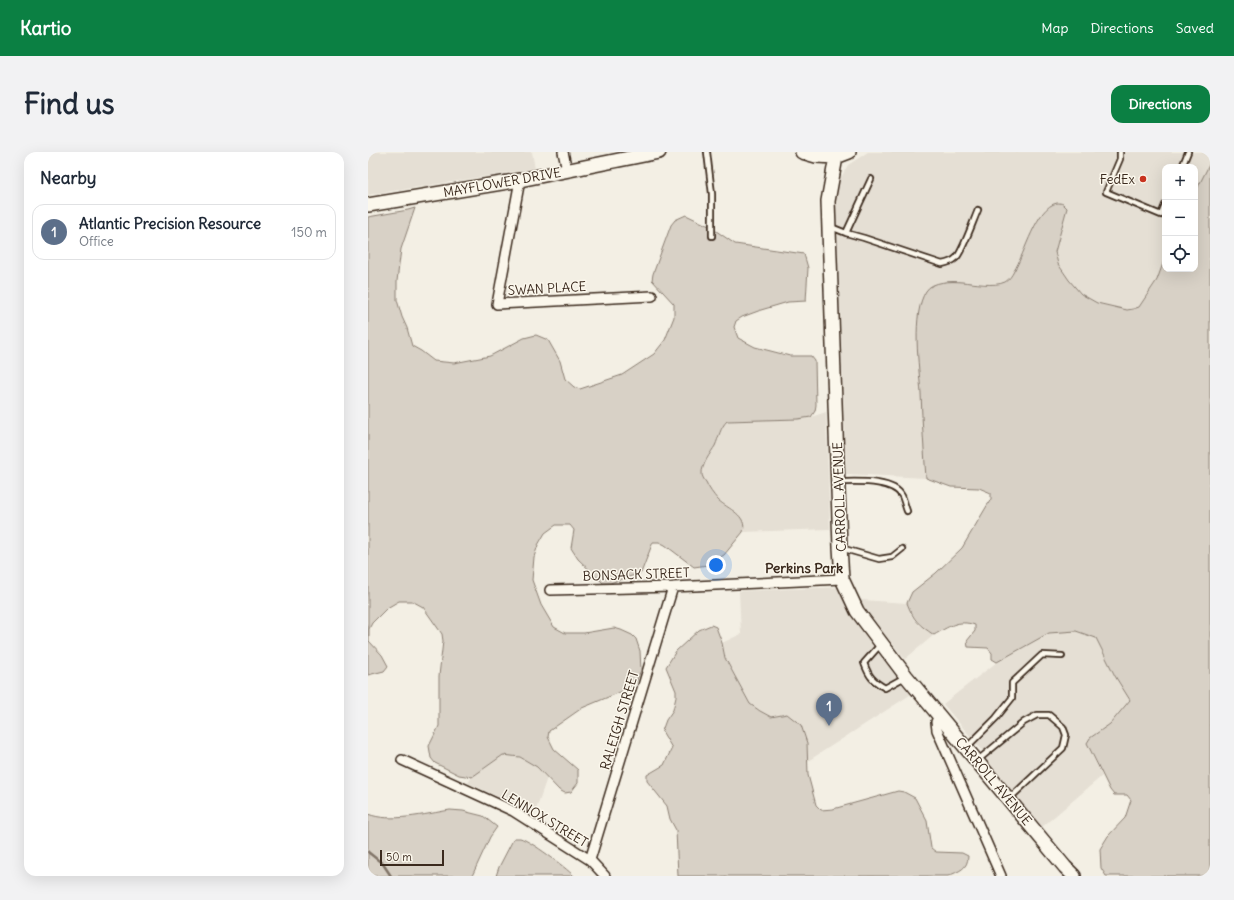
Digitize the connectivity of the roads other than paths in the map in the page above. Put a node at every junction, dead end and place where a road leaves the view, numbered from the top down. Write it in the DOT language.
graph roads {
  1 [pos="563,152"];
  2 [pos="659,152"];
  3 [pos="708,152"];
  4 [pos="802,152"];
  5 [pos="849,152"];
  6 [pos="1120,152"];
  7 [pos="1188,152"];
  8 [pos="816,154"];
  9 [pos="836,157"];
  10 [pos="1183,164"];
  11 [pos="567,170"];
  12 [pos="871,179"];
  13 [pos="520,180"];
  14 [pos="368,205"];
  15 [pos="978,210"];
  16 [pos="1162,211"];
  17 [pos="829,226"];
  18 [pos="846,233"];
  19 [pos="712,236"];
  20 [pos="652,296"];
  21 [pos="838,482"];
  22 [pos="907,511"];
  23 [pos="840,547"];
  24 [pos="902,549"];
  25 [pos="842,579"];
  26 [pos="673,587"];
  27 [pos="550,590"];
  28 [pos="881,644"];
  29 [pos="1062,656"];
  30 [pos="906,676"];
  31 [pos="939,716"];
  32 [pos="966,748"];
  33 [pos="402,760"];
  34 [pos="977,762"];
  35 [pos="1008,799"];
  36 [pos="590,860"];
  37 [pos="605,876"];
  38 [pos="1000,876"];
  39 [pos="1074,876"];
  1 -- 11 [label="street"];
  2 -- 11 [label="street, MAYFLOWER DRIVE"];
  3 -- 19 [label="lane"];
  4 -- 8 [label="street"];
  5 -- 9 [label="street"];
  6 -- 16 [label="lane"];
  7 -- 10 [label="lane"];
  8 -- 9 [label="street"];
  9 -- 17 [label="street, CARROLL AVENUE"];
  11 -- 13 [label="street, MAYFLOWER DRIVE"];
  12 -- 18 [label="lane"];
  13 -- 14 [label="street, MAYFLOWER DRIVE"];
  13 -- 20 [label="street, SWAN PLACE"];
  15 -- 18 [label="lane"];
  17 -- 18 [label="lane"];
  17 -- 21 [label="street, CARROLL AVENUE"];
  21 -- 22 [label="lane"];
  21 -- 23 [label="street, CARROLL AVENUE"];
  23 -- 24 [label="lane"];
  23 -- 25 [label="street, CARROLL AVENUE"];
  25 -- 26 [label="street, BONSACK STREET"];
  25 -- 28 [label="street, CARROLL AVENUE"];
  26 -- 27 [label="street, BONSACK STREET"];
  26 -- 36 [label="street, RALEIGH STREET"];
  28 -- 30 [label="street, CARROLL AVENUE"];
  28 -- 30 [label="lane"];
  29 -- 32 [label="lane"];
  30 -- 31 [label="street, CARROLL AVENUE"];
  31 -- 32 [label="street, CARROLL AVENUE"];
  31 -- 38 [label="street"];
  32 -- 34 [label="street, CARROLL AVENUE"];
  33 -- 36 [label="street, LENNOX STREET"];
  34 -- 35 [label="street, CARROLL AVENUE"];
  34 -- 35 [label="lane"];
  35 -- 39 [label="street, CARROLL AVENUE"];
  36 -- 37 [label="street, LENNOX STREET"];
}
